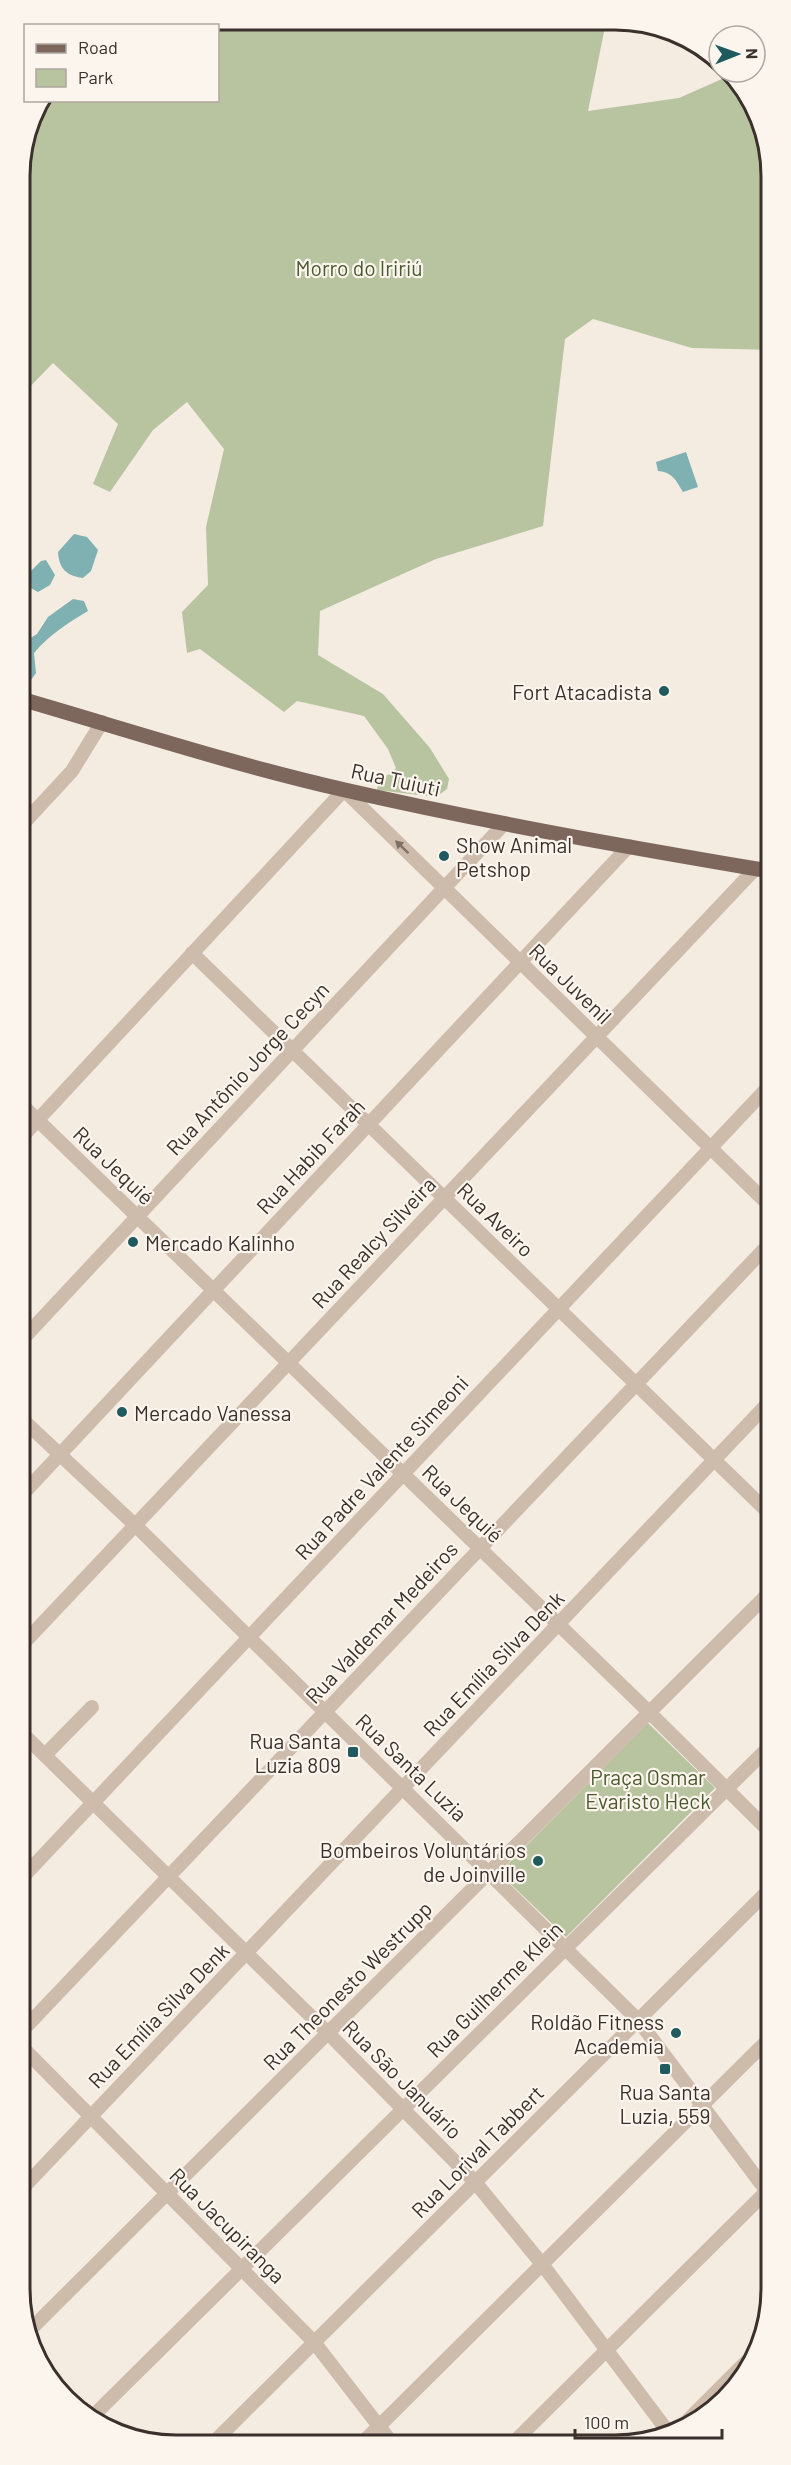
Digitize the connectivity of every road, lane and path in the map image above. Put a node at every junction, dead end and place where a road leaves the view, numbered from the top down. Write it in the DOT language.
graph roads {
  1 [pos="30,702"];
  2 [pos="102,722"];
  3 [pos="344,790"];
  4 [pos="30,816"];
  5 [pos="504,824"];
  6 [pos="629,846"];
  7 [pos="761,870"];
  8 [pos="761,871"];
  9 [pos="444,888"];
  10 [pos="192,953"];
  11 [pos="520,962"];
  12 [pos="596,1036"];
  13 [pos="292,1050"];
  14 [pos="761,1095"];
  15 [pos="30,1112"];
  16 [pos="38,1120"];
  17 [pos="368,1124"];
  18 [pos="30,1128"];
  19 [pos="711,1148"];
  20 [pos="761,1197"];
  21 [pos="444,1198"];
  22 [pos="137,1216"];
  23 [pos="761,1252"];
  24 [pos="213,1290"];
  25 [pos="559,1309"];
  26 [pos="30,1331"];
  27 [pos="288,1363"];
  28 [pos="636,1384"];
  29 [pos="761,1410"];
  30 [pos="30,1426"];
  31 [pos="60,1454"];
  32 [pos="714,1460"];
  33 [pos="403,1474"];
  34 [pos="30,1486"];
  35 [pos="761,1505"];
  36 [pos="135,1525"];
  37 [pos="480,1548"];
  38 [pos="761,1601"];
  39 [pos="558,1624"];
  40 [pos="30,1637"];
  41 [pos="249,1637"];
  42 [pos="92,1707"];
  43 [pos="325,1711"];
  44 [pos="649,1712"];
  45 [pos="30,1740"];
  46 [pos="761,1754"];
  47 [pos="45,1755"];
  48 [pos="403,1788"];
  49 [pos="727,1788"];
  50 [pos="93,1802"];
  51 [pos="761,1823"];
  52 [pos="30,1869"];
  53 [pos="489,1872"];
  54 [pos="169,1876"];
  55 [pos="761,1898"];
  56 [pos="566,1947"];
  57 [pos="246,1953"];
  58 [pos="638,2020"];
  59 [pos="30,2023"];
  60 [pos="328,2033"];
  61 [pos="761,2047"];
  62 [pos="30,2055"];
  63 [pos="702,2106"];
  64 [pos="403,2109"];
  65 [pos="91,2116"];
  66 [pos="30,2181"];
  67 [pos="761,2181"];
  68 [pos="475,2182"];
  69 [pos="167,2193"];
  70 [pos="761,2201"];
  71 [pos="542,2264"];
  72 [pos="242,2268"];
  73 [pos="35,2325"];
  74 [pos="314,2342"];
  75 [pos="607,2350"];
  76 [pos="733,2375"];
  77 [pos="704,2404"];
  78 [pos="97,2412"];
  79 [pos="379,2425"];
  80 [pos="664,2426"];
  81 [pos="221,2435"];
  82 [pos="370,2435"];
  83 [pos="386,2435"];
  84 [pos="521,2435"];
  1 -- 2 [label="main road, Rua Tuiuti"];
  2 -- 3 [label="main road, Rua Tuiuti"];
  2 -- 4 [label="street"];
  3 -- 5 [label="main road, Rua Tuiuti"];
  9 -- 3 [label="street, Rua Juvenil, one-way"];
  3 -- 10 [label="street"];
  5 -- 6 [label="main road, Rua Tuiuti"];
  5 -- 9 [label="street, Rua Antônio Jorge Cecyn"];
  6 -- 7 [label="main road, Rua Tuiuti"];
  6 -- 11 [label="street, Rua Habib Farah"];
  8 -- 12 [label="street, Rua Realcy Silveira"];
  9 -- 11 [label="street, Rua Juvenil"];
  9 -- 13 [label="street, Rua Antônio Jorge Cecyn"];
  10 -- 13 [label="street, Rua Aveiro"];
  10 -- 16 [label="street"];
  11 -- 12 [label="street, Rua Juvenil"];
  11 -- 17 [label="street, Rua Habib Farah"];
  12 -- 19 [label="street, Rua Juvenil"];
  12 -- 21 [label="street, Rua Realcy Silveira"];
  13 -- 17 [label="street, Rua Aveiro"];
  13 -- 22 [label="street, Rua Antônio Jorge Cecyn"];
  14 -- 19 [label="street, Rua Padre Valente Simeoni"];
  15 -- 16 [label="street, Rua Jequié"];
  16 -- 18 [label="street"];
  16 -- 22 [label="street, Rua Jequié"];
  17 -- 21 [label="street, Rua Aveiro"];
  17 -- 24 [label="street, Rua Habib Farah"];
  19 -- 20 [label="street, Rua Juvenil"];
  19 -- 25 [label="street, Rua Padre Valente Simeoni"];
  21 -- 25 [label="street, Rua Aveiro"];
  21 -- 27 [label="street, Rua Realcy Silveira"];
  22 -- 24 [label="street, Rua Jequié"];
  22 -- 26 [label="street, Rua Antônio Jorge Cecyn"];
  23 -- 28 [label="street, Rua Valdemar Medeiros"];
  24 -- 27 [label="street, Rua Jequié"];
  24 -- 31 [label="street, Rua Habib Farah"];
  25 -- 28 [label="street, Rua Aveiro"];
  25 -- 33 [label="street, Rua Padre Valente Simeoni"];
  27 -- 33 [label="street, Rua Jequié"];
  27 -- 36 [label="street, Rua Realcy Silveira"];
  28 -- 32 [label="street, Rua Aveiro"];
  28 -- 37 [label="street, Rua Valdemar Medeiros"];
  29 -- 32 [label="street, Rua Emília Silva Denk"];
  30 -- 31 [label="street, Rua Santa Luzia"];
  31 -- 34 [label="street, Rua Habib Farah"];
  31 -- 36 [label="street, Rua Santa Luzia"];
  32 -- 35 [label="street, Rua Aveiro"];
  32 -- 39 [label="street, Rua Emília Silva Denk"];
  33 -- 37 [label="street, Rua Jequié"];
  33 -- 41 [label="street, Rua Padre Valente Simeoni"];
  36 -- 40 [label="street, Rua Realcy Silveira"];
  36 -- 41 [label="street, Rua Santa Luzia"];
  37 -- 39 [label="street, Rua Jequié"];
  37 -- 43 [label="street, Rua Valdemar Medeiros"];
  38 -- 44 [label="street, Rua Theonesto Westrupp"];
  39 -- 44 [label="street, Rua Jequié"];
  39 -- 48 [label="street, Rua Emília Silva Denk"];
  41 -- 43 [label="street, Rua Santa Luzia"];
  41 -- 50 [label="street, Rua Padre Valente Simeoni"];
  42 -- 47 [label="street"];
  43 -- 48 [label="street, Rua Santa Luzia"];
  43 -- 54 [label="street, Rua Valdemar Medeiros"];
  44 -- 49 [label="street, Rua Jequié"];
  44 -- 53 [label="street, Rua Theonesto Westrupp"];
  45 -- 47 [label="street, Rua São Januário"];
  46 -- 49 [label="street, Rua Guilherme Klein"];
  47 -- 50 [label="street, Rua São Januário"];
  48 -- 53 [label="street, Rua Santa Luzia"];
  48 -- 57 [label="street, Rua Emília Silva Denk"];
  49 -- 51 [label="street, Rua Jequié"];
  49 -- 56 [label="street, Rua Guilherme Klein"];
  50 -- 52 [label="street, Rua Padre Valente Simeoni"];
  50 -- 54 [label="street, Rua São Januário"];
  53 -- 56 [label="street, Rua Santa Luzia"];
  53 -- 60 [label="street, Rua Theonesto Westrupp"];
  54 -- 57 [label="street, Rua São Januário"];
  54 -- 59 [label="street, Rua Valdemar Medeiros"];
  55 -- 58 [label="street, Rua Lorival Tabbert"];
  56 -- 58 [label="street, Rua Santa Luzia"];
  56 -- 64 [label="street, Rua Guilherme Klein"];
  57 -- 60 [label="street, Rua São Januário"];
  57 -- 65 [label="street, Rua Emília Silva Denk"];
  58 -- 63 [label="street, Rua Santa Luzia"];
  58 -- 68 [label="street, Rua Lorival Tabbert"];
  60 -- 64 [label="street, Rua São Januário"];
  60 -- 69 [label="street, Rua Theonesto Westrupp"];
  61 -- 63 [label="street"];
  62 -- 65 [label="street, Rua Jacupiranga"];
  63 -- 67 [label="street, Rua Santa Luzia"];
  63 -- 71 [label="street"];
  64 -- 68 [label="street, Rua São Januário"];
  64 -- 72 [label="street, Rua Guilherme Klein"];
  65 -- 66 [label="street, Rua Emília Silva Denk"];
  65 -- 69 [label="street, Rua Jacupiranga"];
  68 -- 71 [label="street, Rua São Januário"];
  68 -- 74 [label="street, Rua Lorival Tabbert"];
  69 -- 72 [label="street, Rua Jacupiranga"];
  69 -- 73 [label="street, Rua Theonesto Westrupp"];
  70 -- 75 [label="street"];
  71 -- 75 [label="street, Rua São Januário"];
  71 -- 79 [label="street"];
  72 -- 74 [label="street, Rua Jacupiranga"];
  72 -- 78 [label="street, Rua Guilherme Klein"];
  74 -- 79 [label="street, Rua Jacupiranga"];
  74 -- 81 [label="street, Rua Lorival Tabbert"];
  75 -- 80 [label="street, Rua São Januário"];
  75 -- 84 [label="street"];
  76 -- 77 [label="street"];
  79 -- 82 [label="street"];
  79 -- 83 [label="street, Rua Jacupiranga"];
}
